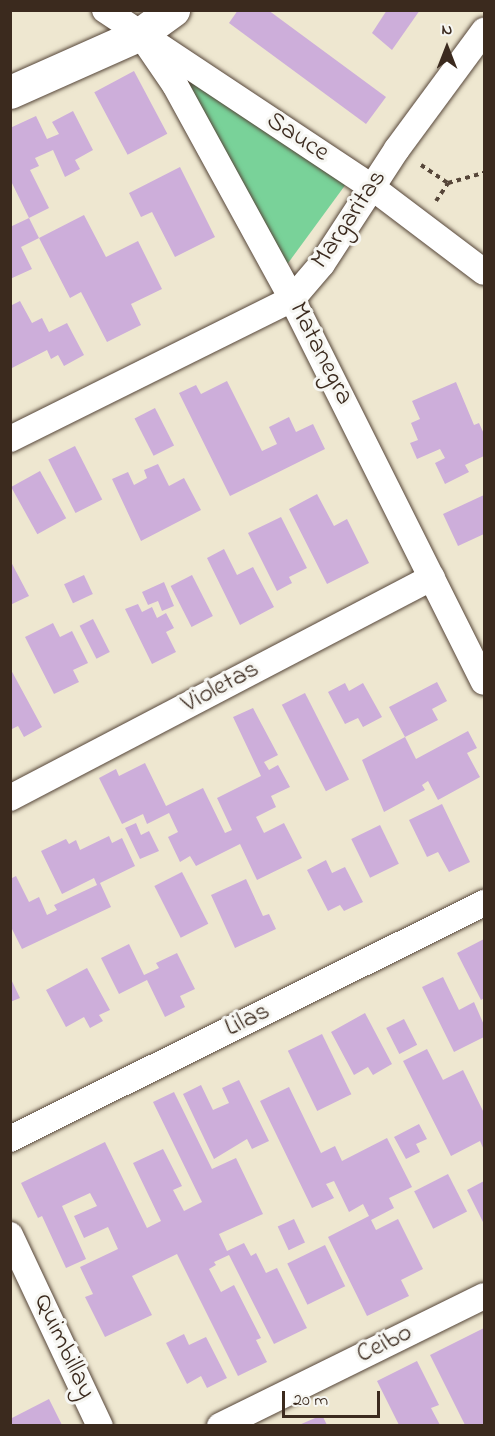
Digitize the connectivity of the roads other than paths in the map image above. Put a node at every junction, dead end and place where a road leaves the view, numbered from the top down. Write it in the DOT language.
graph roads {
  1 [pos="105,10"];
  2 [pos="173,10"];
  3 [pos="484,31"];
  4 [pos="140,34"];
  5 [pos="10,92"];
  6 [pos="373,188"];
  7 [pos="484,272"];
  8 [pos="292,299"];
  9 [pos="10,439"];
  10 [pos="432,578"];
  11 [pos="484,682"];
  12 [pos="10,798"];
  13 [pos="484,903"];
  14 [pos="10,1139"];
  15 [pos="10,1235"];
  16 [pos="484,1296"];
  17 [pos="100,1425"];
  18 [pos="220,1425"];
  1 -- 4 [label="street, Sauce"];
  2 -- 4 [label="street"];
  3 -- 6 [label="street, Margaritas"];
  4 -- 5 [label="street"];
  4 -- 6 [label="street, Sauce"];
  4 -- 8 [label="street, Matanegra"];
  6 -- 7 [label="street, Sauce"];
  6 -- 8 [label="street, Margaritas"];
  8 -- 9 [label="street, Margaritas"];
  8 -- 10 [label="street, Matanegra"];
  10 -- 11 [label="street, Matanegra"];
  10 -- 12 [label="street, Violetas"];
  13 -- 14 [label="street, Lilas"];
  15 -- 17 [label="street, Quimbillay"];
  16 -- 18 [label="street, Ceibo"];
}
